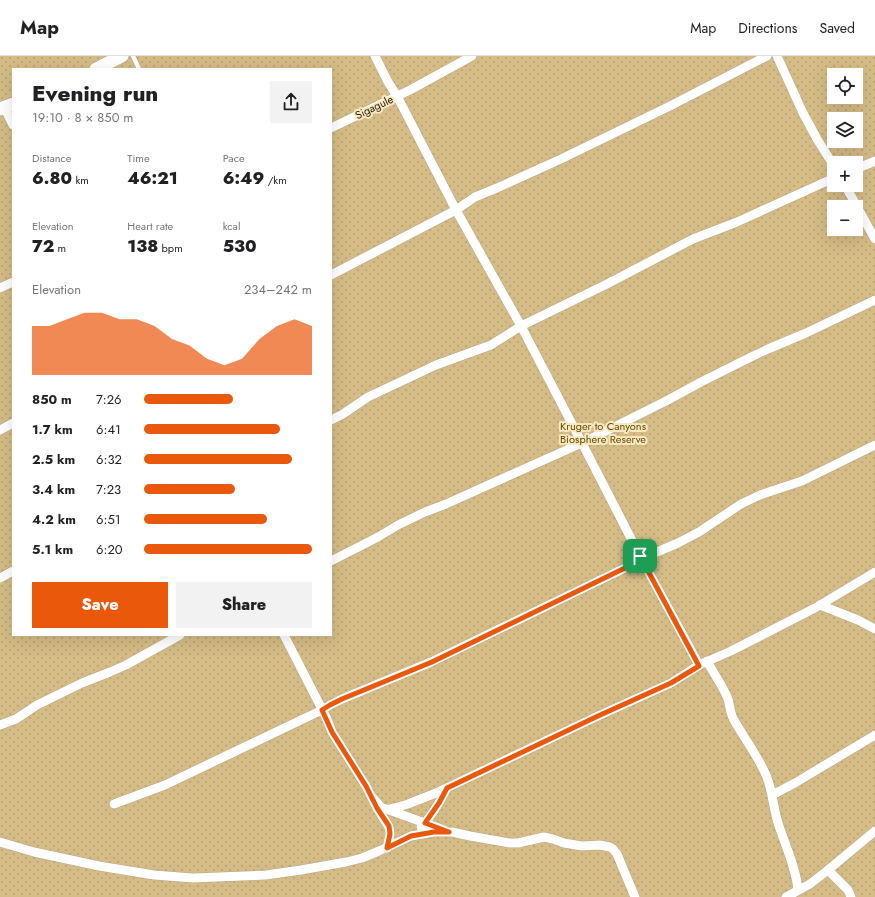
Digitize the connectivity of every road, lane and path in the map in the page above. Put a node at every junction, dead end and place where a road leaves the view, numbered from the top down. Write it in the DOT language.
graph roads {
  1 [pos="122,56"];
  2 [pos="133,56"];
  3 [pos="375,56"];
  4 [pos="472,56"];
  5 [pos="767,56"];
  6 [pos="777,56"];
  7 [pos="98,68"];
  8 [pos="139,68"];
  9 [pos="397,96"];
  10 [pos="6,107"];
  11 [pos="12,122"];
  12 [pos="332,128"];
  13 [pos="828,156"];
  14 [pos="875,161"];
  15 [pos="863,166"];
  16 [pos="827,181"];
  17 [pos="849,192"];
  18 [pos="456,210"];
  19 [pos="875,239"];
  20 [pos="332,274"];
  21 [pos="12,282"];
  22 [pos="0,288"];
  23 [pos="875,300"];
  24 [pos="521,326"];
  25 [pos="332,420"];
  26 [pos="12,424"];
  27 [pos="0,430"];
  28 [pos="582,443"];
  29 [pos="875,445"];
  30 [pos="640,556"];
  31 [pos="332,560"];
  32 [pos="12,572"];
  33 [pos="875,572"];
  34 [pos="0,578"];
  35 [pos="820,605"];
  36 [pos="875,629"];
  37 [pos="178,636"];
  38 [pos="285,636"];
  39 [pos="703,663"];
  40 [pos="322,710"];
  41 [pos="0,725"];
  42 [pos="875,735"];
  43 [pos="447,788"];
  44 [pos="772,795"];
  45 [pos="372,798"];
  46 [pos="114,804"];
  47 [pos="388,809"];
  48 [pos="425,823"];
  49 [pos="875,831"];
  50 [pos="449,832"];
  51 [pos="411,836"];
  52 [pos="0,842"];
  53 [pos="387,848"];
  54 [pos="828,870"];
  55 [pos="798,890"];
  56 [pos="635,897"];
  57 [pos="786,897"];
  58 [pos="852,897"];
  1 -- 7 [label="street"];
  2 -- 8 [label="lane"];
  3 -- 9 [label="street, Sigagule"];
  4 -- 9 [label="street"];
  5 -- 18 [label="street"];
  6 -- 13 [label="street"];
  9 -- 12 [label="street, Sigagule"];
  9 -- 18 [label="street"];
  10 -- 11 [label="street"];
  14 -- 15 [label="street"];
  16 -- 24 [label="street"];
  17 -- 19 [label="street"];
  18 -- 20 [label="street"];
  18 -- 24 [label="street"];
  21 -- 22 [label="street"];
  23 -- 28 [label="street"];
  24 -- 25 [label="street"];
  24 -- 28 [label="street"];
  26 -- 27 [label="street"];
  28 -- 30 [label="street"];
  28 -- 31 [label="street"];
  29 -- 30 [label="street"];
  30 -- 39 [label="street"];
  30 -- 40 [label="street"];
  32 -- 34 [label="street"];
  33 -- 35 [label="street"];
  35 -- 36 [label="street"];
  35 -- 39 [label="street"];
  37 -- 41 [label="street"];
  38 -- 40 [label="street"];
  39 -- 43 [label="street"];
  39 -- 44 [label="street"];
  40 -- 45 [label="street"];
  40 -- 46 [label="street"];
  42 -- 44 [label="street"];
  43 -- 47 [label="street"];
  43 -- 48 [label="street"];
  44 -- 55 [label="street"];
  45 -- 47 [label="street"];
  45 -- 53 [label="street"];
  47 -- 48 [label="street"];
  48 -- 50 [label="street"];
  48 -- 51 [label="street"];
  49 -- 54 [label="street"];
  50 -- 51 [label="street"];
  50 -- 56 [label="street"];
  51 -- 53 [label="street"];
  52 -- 53 [label="street"];
  54 -- 55 [label="street"];
  54 -- 58 [label="street"];
  55 -- 57 [label="street"];
}
